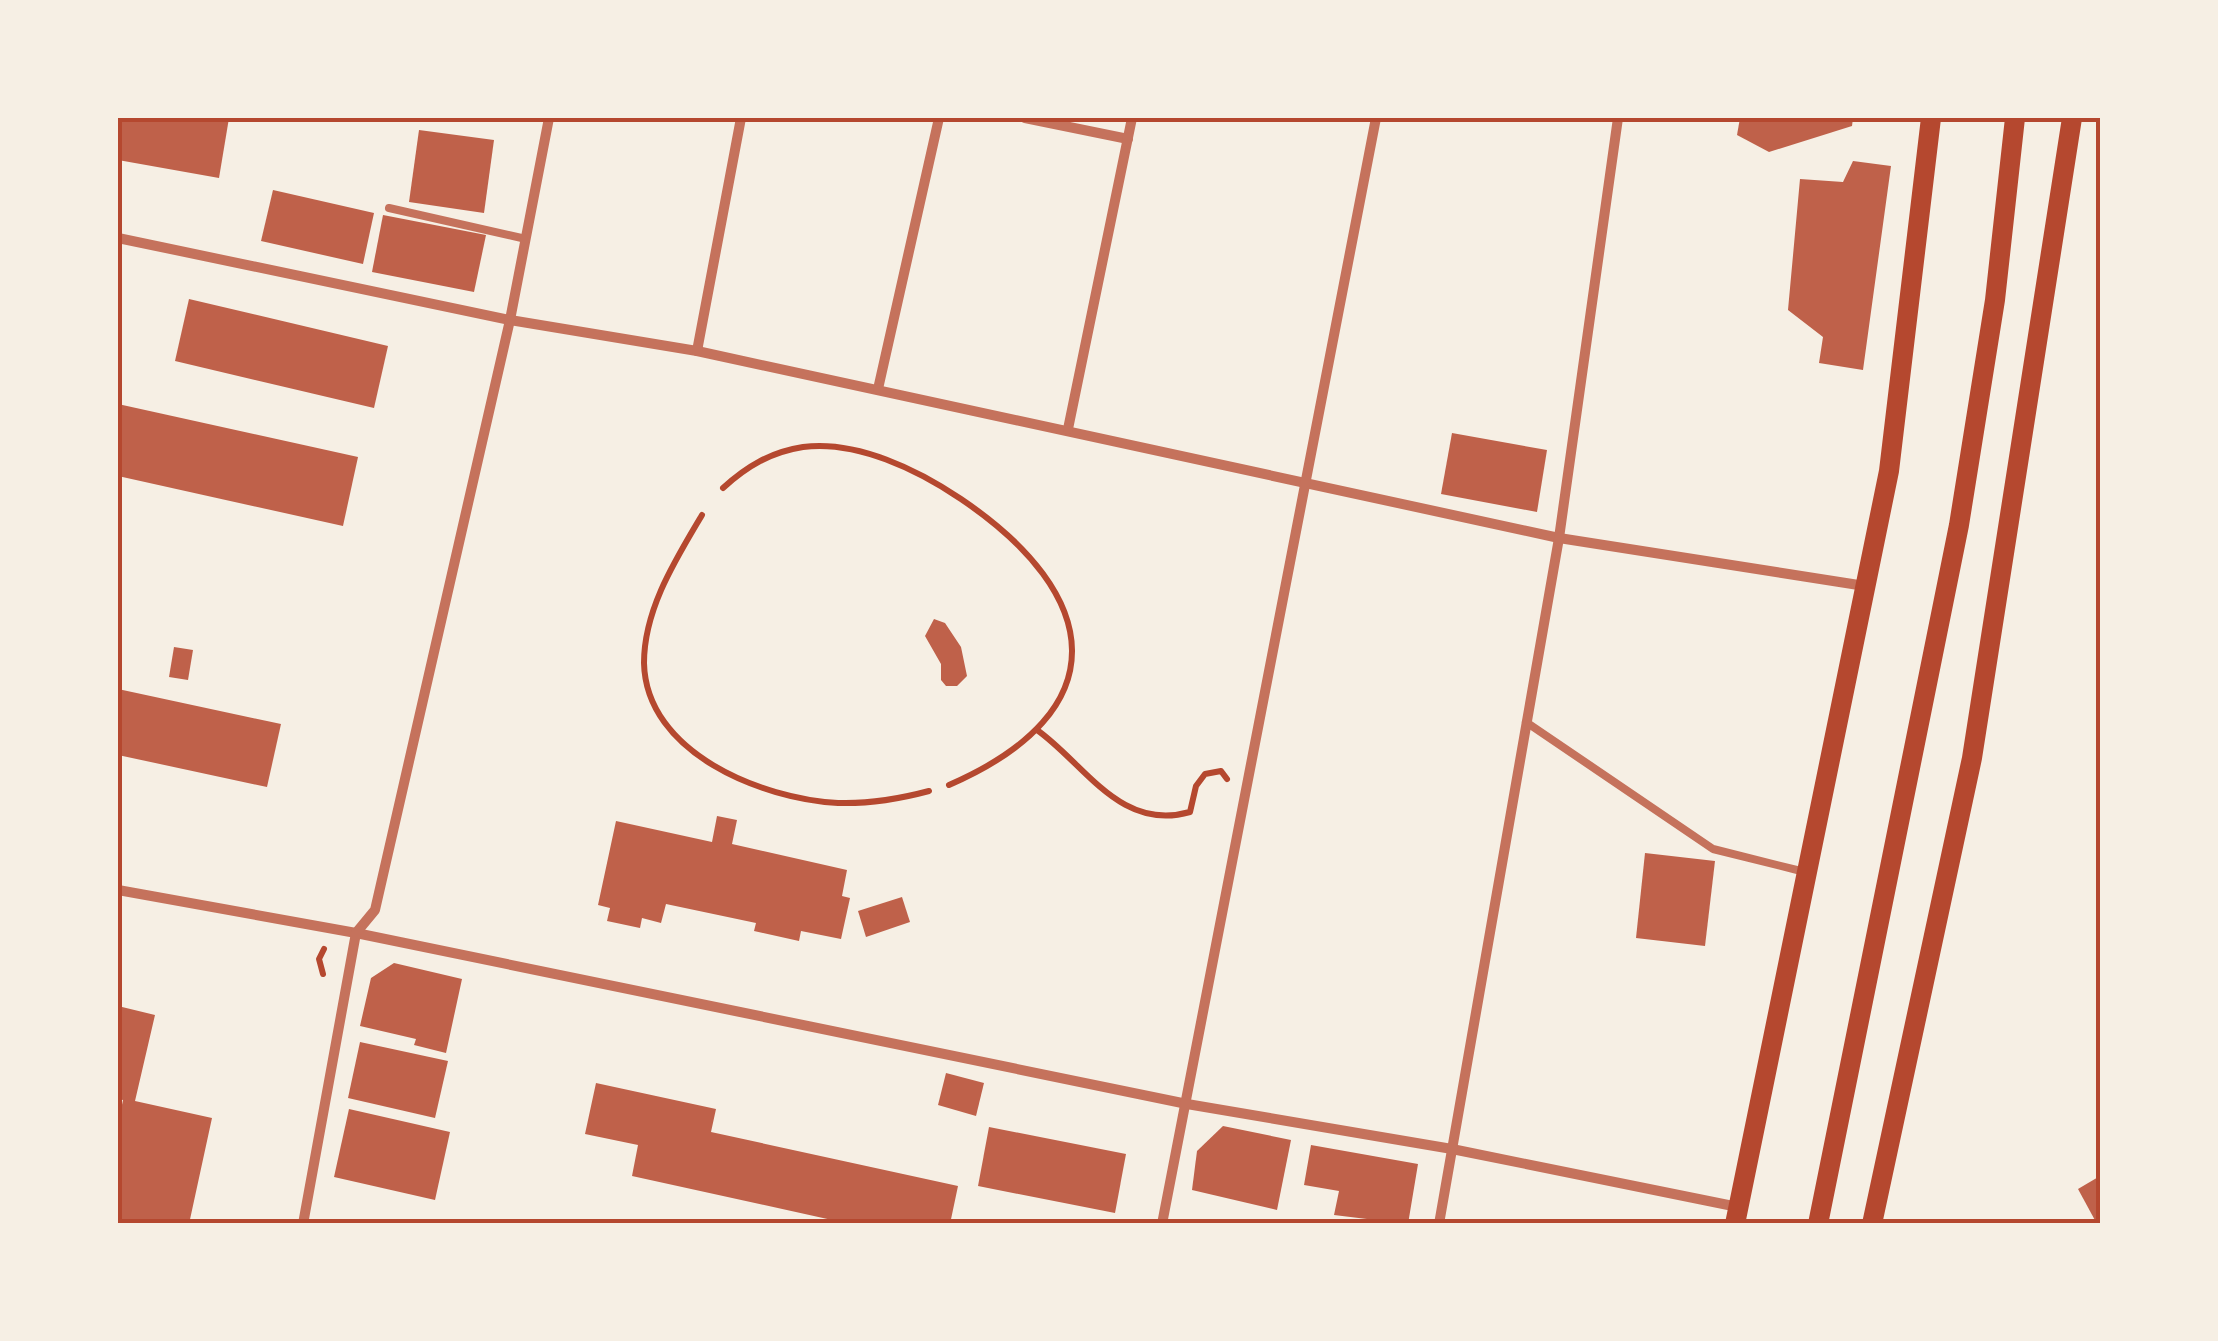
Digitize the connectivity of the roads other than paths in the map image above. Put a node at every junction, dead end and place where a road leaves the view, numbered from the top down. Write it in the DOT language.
graph roads {
  1 [pos="549,118"];
  2 [pos="741,118"];
  3 [pos="939,118"];
  4 [pos="1025,118"];
  5 [pos="1132,118"];
  6 [pos="1376,118"];
  7 [pos="1618,118"];
  8 [pos="2016,118"];
  9 [pos="2072,118"];
  10 [pos="1930,121"];
  11 [pos="1128,139"];
  12 [pos="389,208"];
  13 [pos="118,238"];
  14 [pos="526,239"];
  15 [pos="510,320"];
  16 [pos="697,351"];
  17 [pos="878,389"];
  18 [pos="1068,430"];
  19 [pos="1304,482"];
  20 [pos="1559,538"];
  21 [pos="1865,586"];
  22 [pos="1526,722"];
  23 [pos="1806,872"];
  24 [pos="118,890"];
  25 [pos="356,933"];
  26 [pos="1187,1104"];
  27 [pos="1452,1149"];
  28 [pos="1737,1215"];
  29 [pos="303,1224"];
  30 [pos="1162,1224"];
  31 [pos="1439,1224"];
  32 [pos="1818,1224"];
  33 [pos="1872,1224"];
  1 -- 14 [label="street"];
  2 -- 16 [label="street"];
  3 -- 17 [label="street"];
  4 -- 11 [label="street"];
  5 -- 11 [label="street"];
  6 -- 19 [label="street"];
  7 -- 20 [label="street"];
  8 -- 32 [label="main road"];
  9 -- 33 [label="main road"];
  10 -- 21 [label="main road"];
  11 -- 18 [label="street"];
  12 -- 14 [label="lane"];
  13 -- 15 [label="street"];
  14 -- 15 [label="street"];
  15 -- 16 [label="street"];
  15 -- 25 [label="street"];
  16 -- 17 [label="street"];
  17 -- 18 [label="street"];
  18 -- 19 [label="street"];
  19 -- 20 [label="street"];
  19 -- 26 [label="street"];
  20 -- 21 [label="street"];
  20 -- 22 [label="street"];
  21 -- 23 [label="main road"];
  22 -- 23 [label="lane"];
  22 -- 27 [label="street"];
  23 -- 28 [label="main road"];
  24 -- 25 [label="street"];
  25 -- 26 [label="street"];
  25 -- 29 [label="street"];
  26 -- 27 [label="street"];
  26 -- 30 [label="street"];
  27 -- 28 [label="street"];
  27 -- 31 [label="street"];
}
